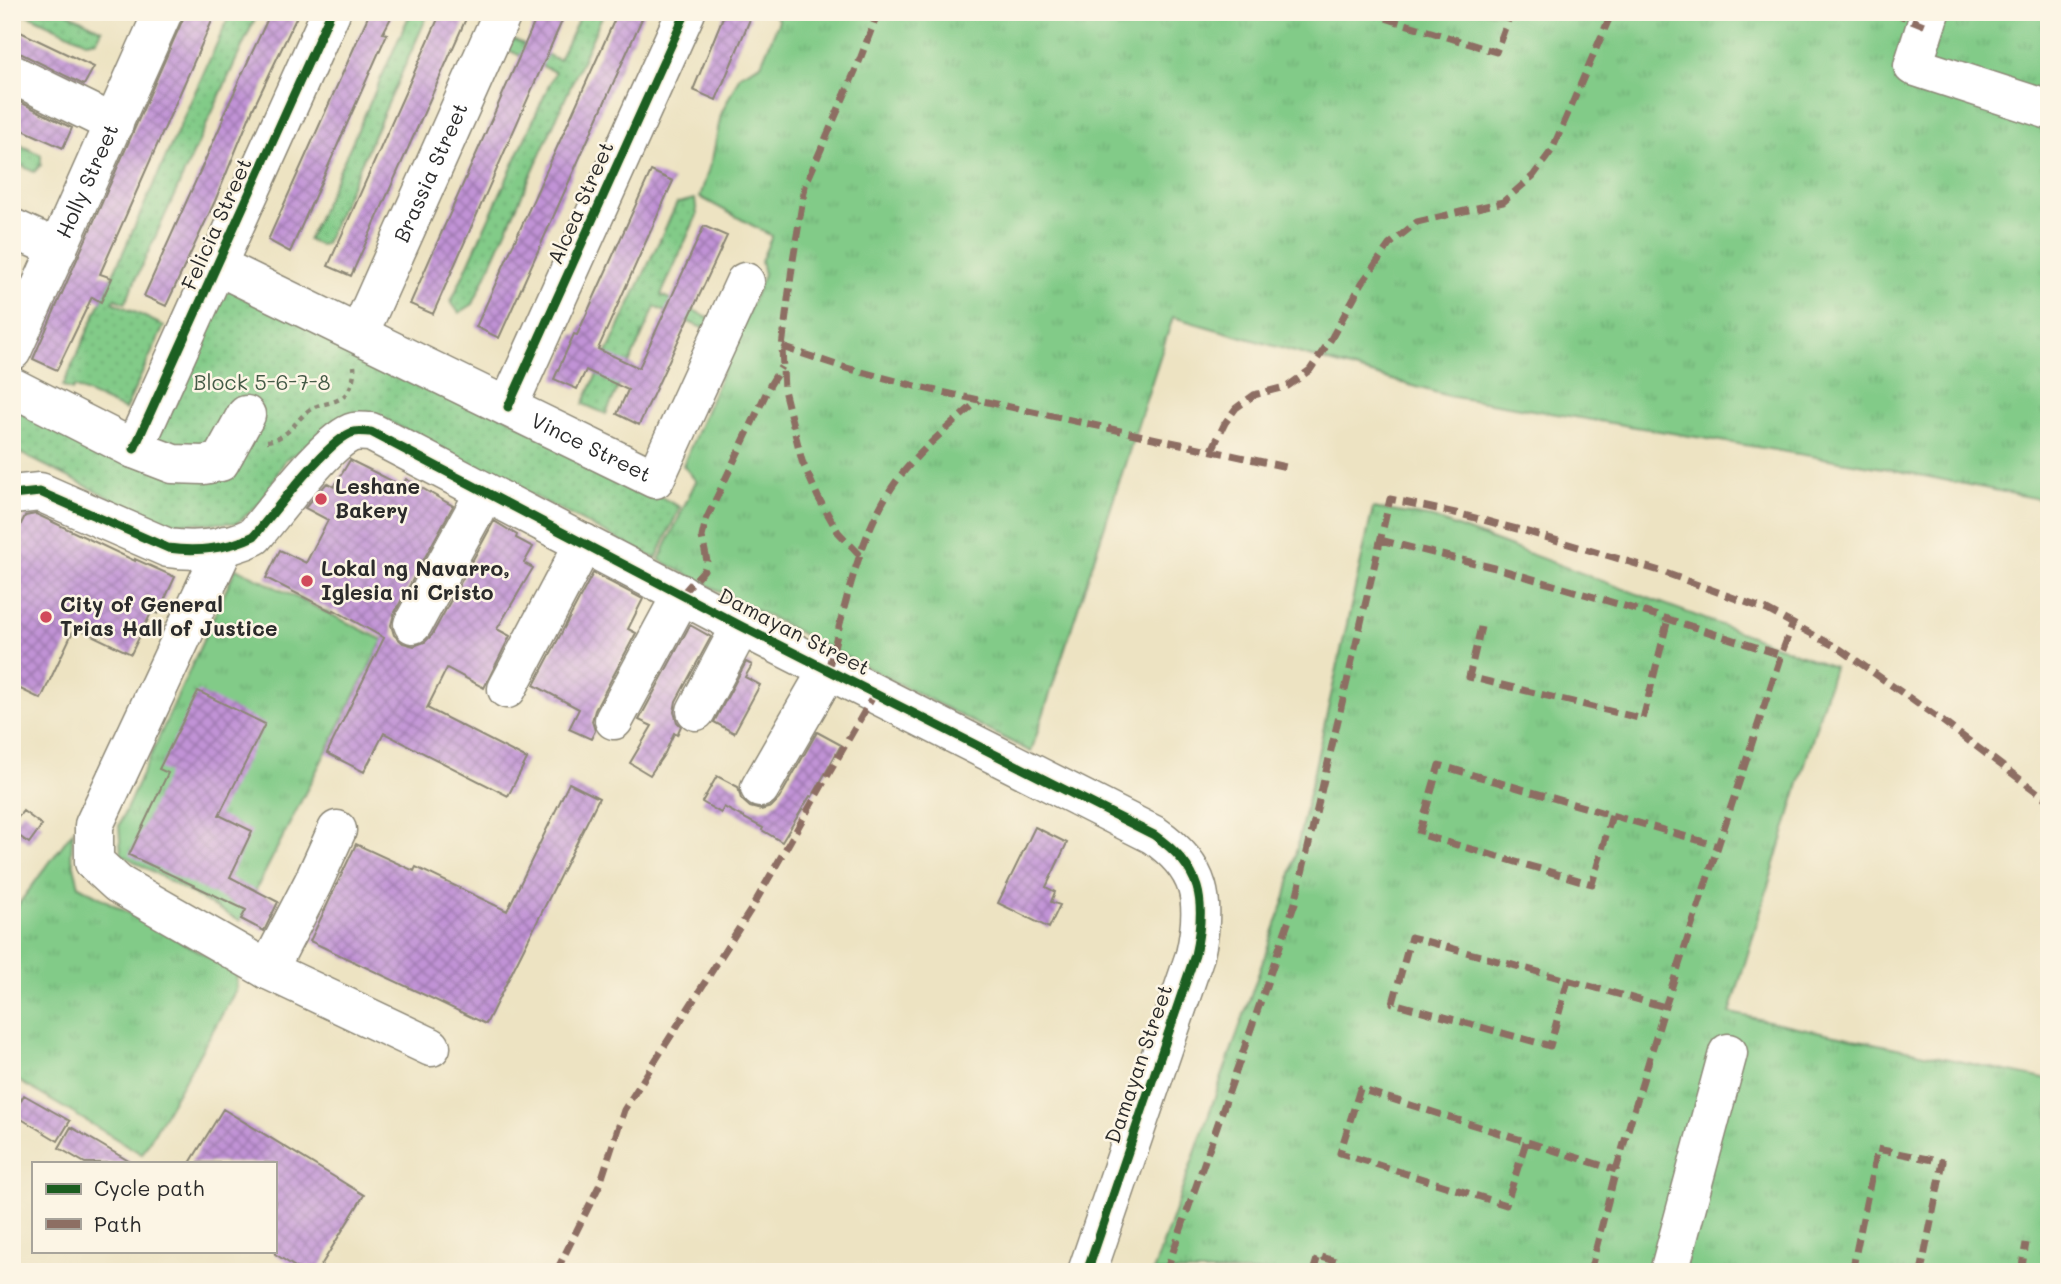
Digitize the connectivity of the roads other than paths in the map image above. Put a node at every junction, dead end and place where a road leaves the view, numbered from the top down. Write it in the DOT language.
graph roads {
  1 [pos="163,12"];
  2 [pos="331,12"];
  3 [pos="503,12"];
  4 [pos="687,12"];
  5 [pos="1930,12"];
  6 [pos="12,74"];
  7 [pos="2049,110"];
  8 [pos="114,124"];
  9 [pos="12,228"];
  10 [pos="58,249"];
  11 [pos="218,266"];
  12 [pos="744,282"];
  13 [pos="359,334"];
  14 [pos="12,351"];
  15 [pos="12,387"];
  16 [pos="508,407"];
  17 [pos="241,424"];
  18 [pos="134,449"];
  19 [pos="485,492"];
  20 [pos="12,495"];
  21 [pos="584,542"];
  22 [pos="225,545"];
  23 [pos="682,594"];
  24 [pos="413,624"];
  25 [pos="741,626"];
  26 [pos="828,670"];
  27 [pos="507,689"];
  28 [pos="696,711"];
  29 [pos="614,719"];
  30 [pos="760,788"];
  31 [pos="337,830"];
  32 [pos="268,970"];
  33 [pos="431,1047"];
  34 [pos="1728,1053"];
  35 [pos="1087,1272"];
  36 [pos="1669,1272"];
  1 -- 8 [label="street, Holly Street"];
  2 -- 11 [label="street, Felicia Street"];
  3 -- 13 [label="street, Brassia Street"];
  4 -- 16 [label="street, Alcea Street"];
  5 -- 7 [label="street"];
  6 -- 8 [label="street"];
  8 -- 10 [label="street, Holly Street"];
  9 -- 10 [label="street"];
  10 -- 14 [label="street, Holly Street"];
  11 -- 13 [label="street, Vince Street"];
  11 -- 18 [label="street, Felicia Street"];
  12 -- 16 [label="street, Vince Street"];
  13 -- 16 [label="street, Vince Street"];
  15 -- 18 [label="street"];
  17 -- 18 [label="street"];
  19 -- 21 [label="street, Damayan Street"];
  19 -- 22 [label="street, Damayan Street"];
  19 -- 24 [label="street"];
  20 -- 22 [label="street, Damayan Street"];
  21 -- 23 [label="street, Damayan Street"];
  21 -- 27 [label="street"];
  22 -- 32 [label="street"];
  23 -- 25 [label="street, Damayan Street"];
  23 -- 29 [label="street"];
  25 -- 26 [label="street, Damayan Street"];
  25 -- 28 [label="street"];
  26 -- 30 [label="street"];
  26 -- 35 [label="street, Damayan Street"];
  31 -- 32 [label="street"];
  32 -- 33 [label="street"];
  34 -- 36 [label="street"];
}
